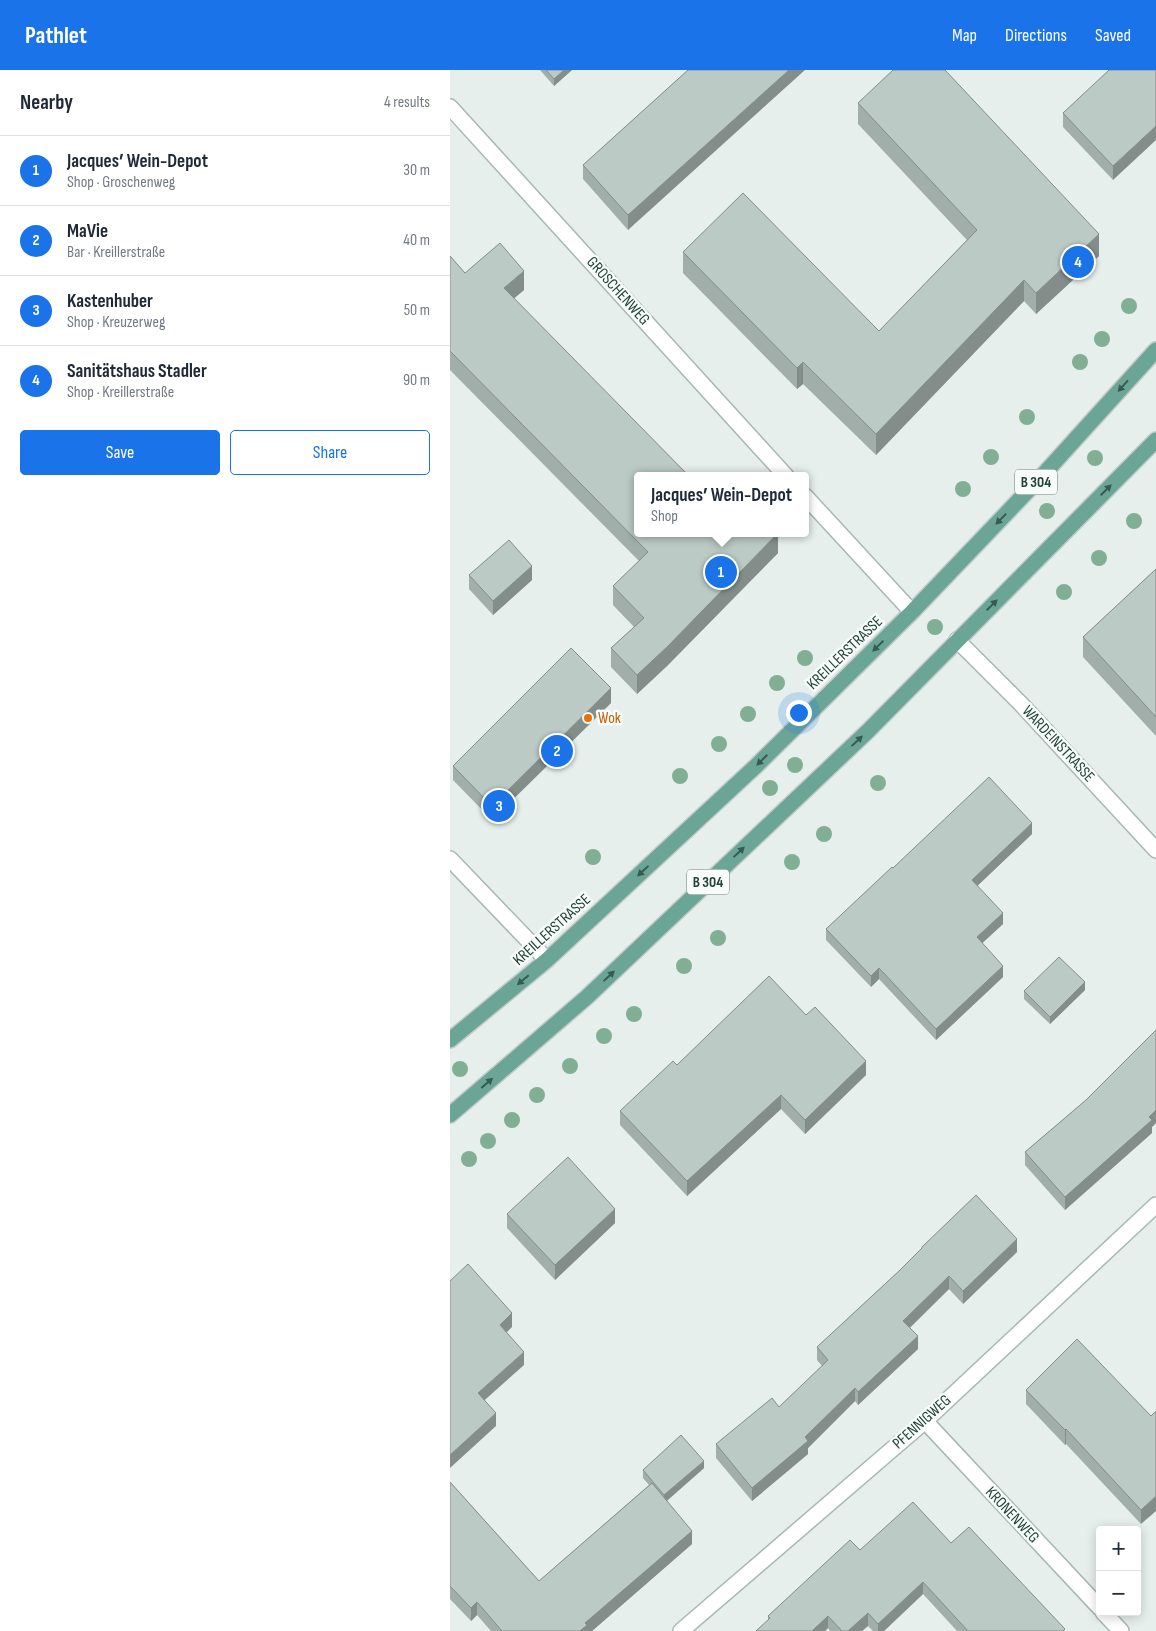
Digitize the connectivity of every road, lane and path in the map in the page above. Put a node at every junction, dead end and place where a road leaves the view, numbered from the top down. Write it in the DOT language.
graph roads {
  1 [pos="450,107"];
  2 [pos="1156,350"];
  3 [pos="1156,440"];
  4 [pos="782,472"];
  5 [pos="809,500"];
  6 [pos="912,612"];
  7 [pos="957,640"];
  8 [pos="1156,850"];
  9 [pos="450,859"];
  10 [pos="547,960"];
  11 [pos="450,1040"];
  12 [pos="450,1115"];
  13 [pos="1156,1205"];
  14 [pos="925,1421"];
  15 [pos="1096,1604"];
  16 [pos="1107,1616"];
  17 [pos="681,1631"];
  18 [pos="1121,1631"];
  1 -- 4 [label="street, GROSCHENWEG"];
  2 -- 6 [label="main road, KREILLERSTRASSE / B 304, one-way"];
  7 -- 3 [label="main road, B 304, one-way"];
  5 -- 6 [label="street"];
  6 -- 10 [label="main road, KREILLERSTRASSE / B 304, one-way"];
  7 -- 8 [label="street, WARDEINSTRASSE"];
  12 -- 7 [label="main road, B 304, one-way"];
  9 -- 10 [label="street"];
  10 -- 11 [label="main road, KREILLERSTRASSE / B 304, one-way"];
  13 -- 14 [label="street, PFENNIGWEG"];
  14 -- 15 [label="street, KRONENWEG"];
  14 -- 17 [label="street, PFENNIGWEG"];
  16 -- 18 [label="street"];
}
